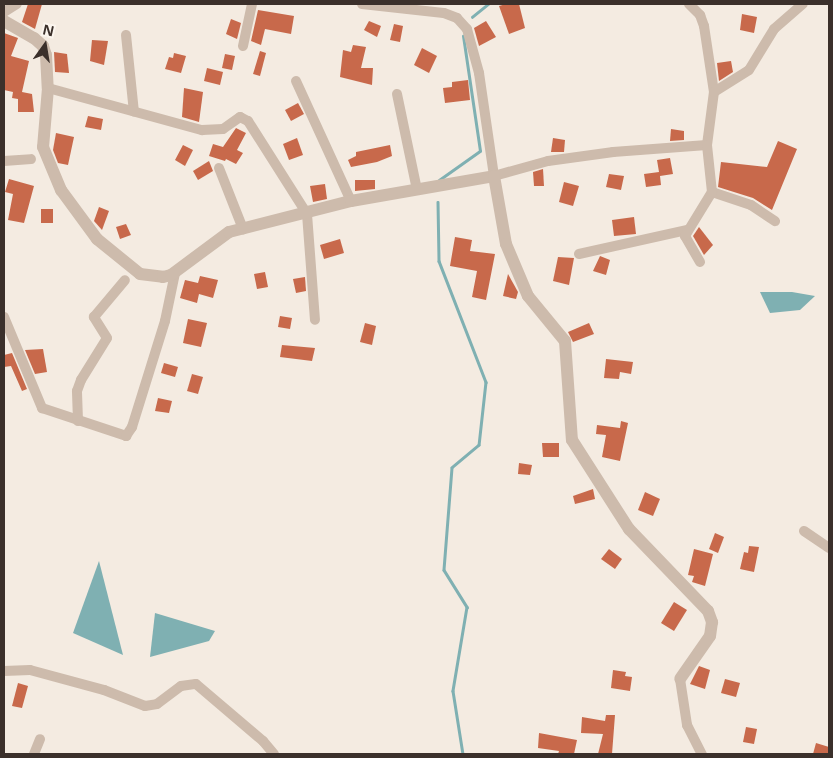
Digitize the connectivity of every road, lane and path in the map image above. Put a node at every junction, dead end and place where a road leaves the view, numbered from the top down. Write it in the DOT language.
graph roads {
  1 [pos="16,4"];
  2 [pos="252,4"];
  3 [pos="362,4"];
  4 [pos="451,4"];
  5 [pos="689,4"];
  6 [pos="796,6"];
  7 [pos="4,12"];
  8 [pos="444,13"];
  9 [pos="4,21"];
  10 [pos="126,35"];
  11 [pos="243,46"];
  12 [pos="296,81"];
  13 [pos="48,88"];
  14 [pos="714,92"];
  15 [pos="397,94"];
  16 [pos="134,112"];
  17 [pos="707,145"];
  18 [pos="31,159"];
  19 [pos="4,161"];
  20 [pos="219,168"];
  21 [pos="494,176"];
  22 [pos="417,190"];
  23 [pos="712,192"];
  24 [pos="351,201"];
  25 [pos="306,214"];
  26 [pos="775,221"];
  27 [pos="243,228"];
  28 [pos="687,230"];
  29 [pos="579,254"];
  30 [pos="700,262"];
  31 [pos="175,273"];
  32 [pos="125,280"];
  33 [pos="4,317"];
  34 [pos="315,320"];
  35 [pos="78,421"];
  36 [pos="804,531"];
  37 [pos="829,548"];
  38 [pos="4,671"];
  39 [pos="680,679"];
  40 [pos="40,739"];
  41 [pos="34,754"];
  42 [pos="274,754"];
  43 [pos="702,754"];
  1 -- 7 [label="street"];
  2 -- 11 [label="street"];
  3 -- 8 [label="street"];
  4 -- 8 [label="street"];
  5 -- 14 [label="street"];
  6 -- 14 [label="street"];
  8 -- 21 [label="street"];
  9 -- 13 [label="street"];
  10 -- 16 [label="street"];
  12 -- 24 [label="street"];
  13 -- 16 [label="street"];
  13 -- 31 [label="street"];
  14 -- 17 [label="street"];
  15 -- 22 [label="street"];
  16 -- 25 [label="street"];
  17 -- 21 [label="street"];
  17 -- 23 [label="street"];
  18 -- 19 [label="street"];
  20 -- 27 [label="street"];
  21 -- 22 [label="street"];
  21 -- 39 [label="street"];
  22 -- 24 [label="street"];
  23 -- 26 [label="street"];
  23 -- 28 [label="street"];
  24 -- 25 [label="street"];
  25 -- 27 [label="street"];
  25 -- 34 [label="street"];
  27 -- 31 [label="street"];
  28 -- 29 [label="street"];
  28 -- 30 [label="street"];
  31 -- 35 [label="street"];
  32 -- 35 [label="street"];
  33 -- 35 [label="street"];
  36 -- 37 [label="street"];
  38 -- 42 [label="street"];
  39 -- 43 [label="street"];
  40 -- 41 [label="street"];
}
